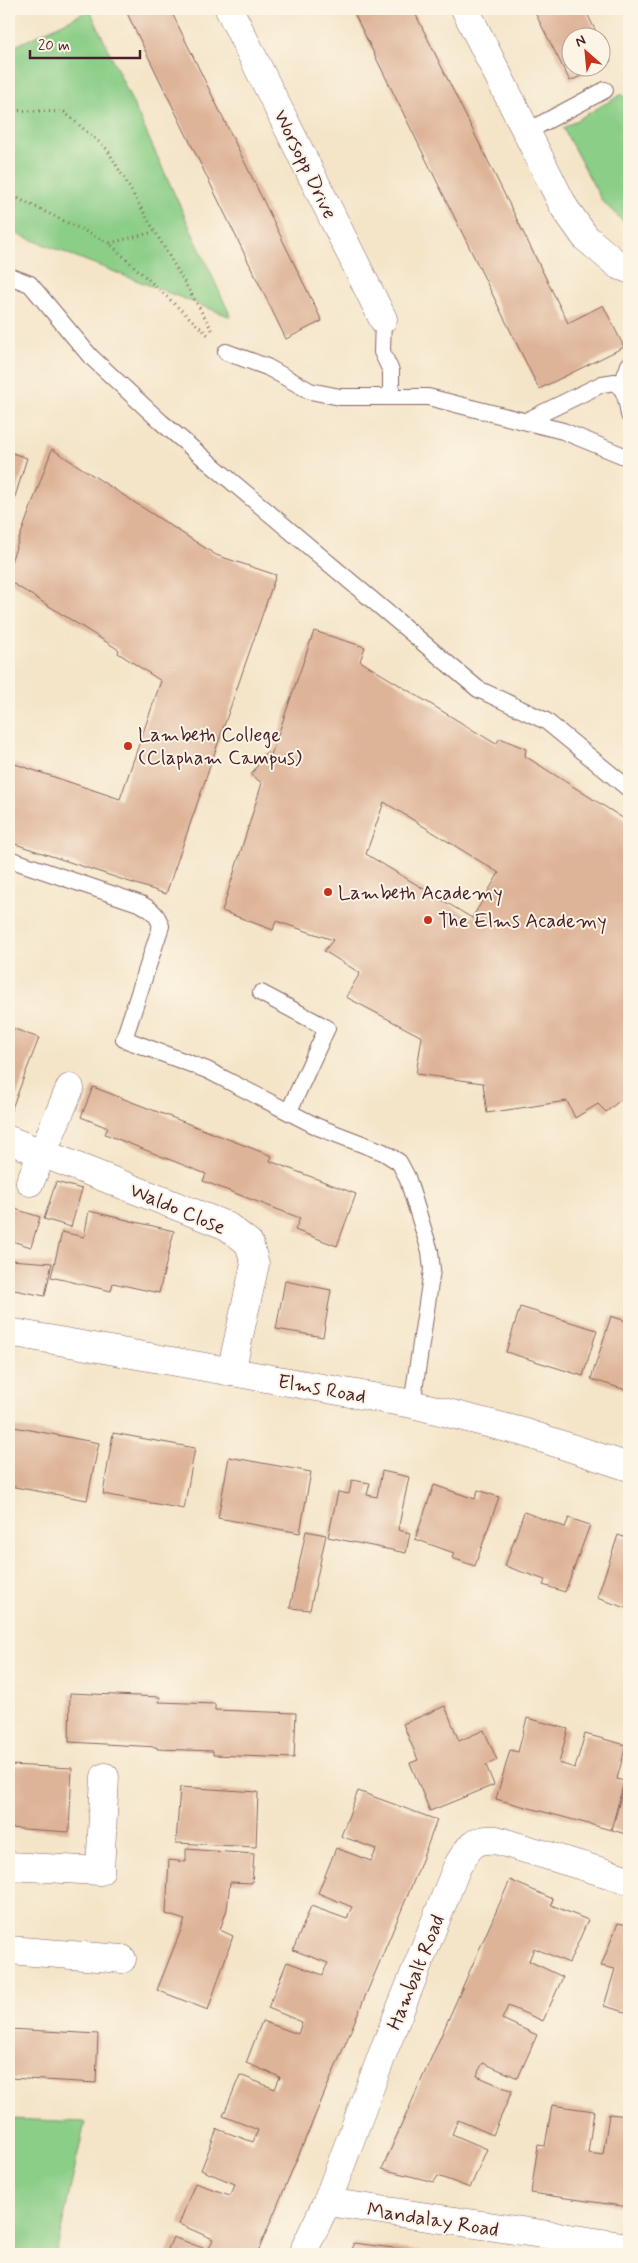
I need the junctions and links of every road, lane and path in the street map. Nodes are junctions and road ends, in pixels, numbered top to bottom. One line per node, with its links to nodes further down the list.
1 (229, 9): 11 (street, Worsopp Drive)
2 (465, 9): 5 (street)
3 (605, 90): 5 (lane)
4 (9, 110): 7 (path)
5 (526, 132): 9 (street)
6 (9, 194): 8 (path)
7 (155, 232): 8 (path); 12 (path)
8 (109, 243): 12 (path)
9 (629, 269)
10 (9, 276): 19 (lane)
11 (383, 319): 15 (lane)
12 (226, 352): 15 (lane)
13 (629, 366): 14 (lane)
14 (621, 387): 16 (lane); 17 (lane)
15 (391, 397): 17 (lane)
16 (629, 415)
17 (526, 421): 18 (lane)
18 (629, 458)
19 (629, 789)
20 (9, 859): 23 (lane)
21 (261, 993): 23 (lane)
22 (70, 1088): 25 (street)
23 (288, 1111): 29 (lane)
24 (9, 1140): 25 (street, Waldo Close)
25 (42, 1153): 26 (street); 28 (street, Waldo Close)
26 (30, 1182)
27 (9, 1332): 28 (street, Elms Road)
28 (231, 1372): 29 (street, Elms Road)
29 (412, 1404): 30 (street, Elms Road)
30 (629, 1467)
31 (105, 1777): 32 (street)
32 (9, 1866)
33 (629, 1880): 36 (street, Hambalt Road)
34 (9, 1950): 35 (street)
35 (122, 1959)
36 (327, 2202): 37 (street, Mandalay Road); 38 (street, Hambalt Road)
37 (629, 2247)
38 (302, 2254)

